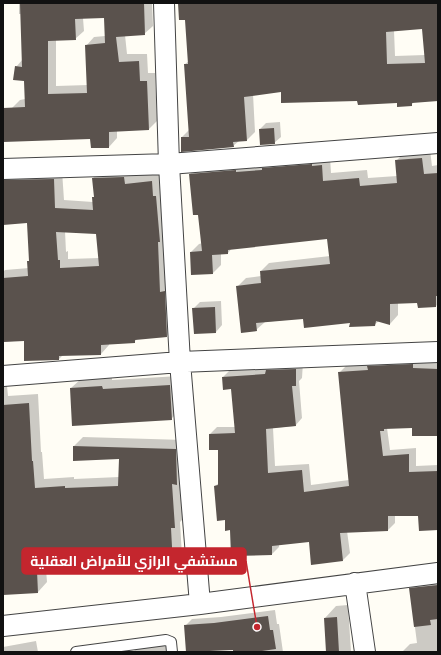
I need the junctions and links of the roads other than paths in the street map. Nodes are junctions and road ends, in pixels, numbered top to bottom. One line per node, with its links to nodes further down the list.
1 (164, 3): 3 (street)
2 (438, 143): 3 (street)
3 (169, 164): 4 (street); 6 (street)
4 (3, 169)
5 (438, 352): 6 (street)
6 (180, 362): 7 (street); 10 (street)
7 (3, 376)
8 (438, 573): 9 (street)
9 (355, 583): 10 (street); 16 (street)
10 (200, 604): 11 (street)
11 (3, 626)
12 (130, 649): 13 (lane); 15 (lane)
13 (94, 651): 14 (lane)
14 (76, 652)
15 (172, 652)
16 (365, 652)

